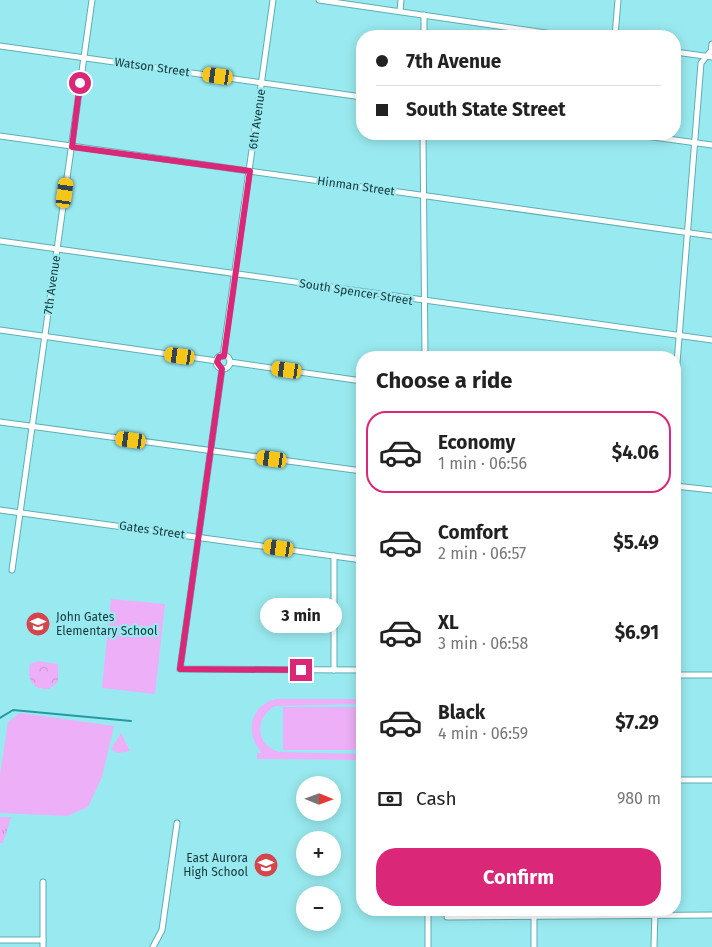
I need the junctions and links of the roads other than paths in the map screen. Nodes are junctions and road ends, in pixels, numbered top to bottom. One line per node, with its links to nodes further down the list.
1 (92, 0): 15 (street, 7th Avenue)
2 (273, 0): 16 (street, 6th Avenue)
3 (319, 0): 6 (street)
4 (401, 0): 6 (street)
5 (618, 0): 10 (street)
6 (400, 11): 7 (street)
7 (424, 15): 8 (street); 9 (street)
8 (424, 30)
9 (527, 30)
10 (616, 30)
11 (712, 44): 14 (street)
12 (0, 46): 15 (street, Watson Street)
13 (681, 53): 14 (street)
14 (709, 57): 21 (street)
15 (84, 58): 16 (street, Watson Street); 23 (street, 7th Avenue)
16 (262, 83): 17 (street, Watson Street); 24 (street, 6th Avenue)
17 (356, 96)
18 (0, 136): 23 (street, Hinman Street)
19 (423, 140): 25 (street)
20 (679, 140): 21 (street)
21 (695, 142): 22 (street); 26 (street)
22 (712, 145)
23 (72, 147): 24 (street, Hinman Street); 29 (street, 7th Avenue)
24 (250, 171): 25 (street, Hinman Street); 30 (street, 6th Avenue)
25 (423, 196): 26 (street, Hinman Street); 31 (street)
26 (688, 232): 27 (street, Hinman Street); 34 (street)
27 (712, 236)
28 (0, 241): 29 (street, South Spencer Street)
29 (57, 249): 30 (street, South Spencer Street); 33 (street, 7th Avenue)
30 (236, 273): 31 (street, South Spencer Street); 38 (street, 6th Avenue)
31 (425, 302): 34 (street, South Spencer Street); 36 (street)
32 (0, 330): 33 (street)
33 (44, 336): 39 (street); 44 (street, 7th Avenue)
34 (680, 336): 35 (street, South Spencer Street); 37 (street)
35 (712, 340)
36 (425, 351)
37 (679, 351)
38 (224, 356): 39 (street); 40 (street)
39 (217, 361): 41 (street)
40 (230, 362): 41 (street); 42 (street)
41 (222, 369): 45 (street)
42 (356, 380)
43 (0, 422): 44 (street)
44 (32, 426): 45 (street); 50 (street, 7th Avenue)
45 (210, 451): 46 (street); 51 (street)
46 (356, 470)
47 (681, 487): 48 (street)
48 (712, 490)
49 (0, 510): 50 (street, Gates Street)
50 (20, 513): 51 (street, Gates Street); 54 (street, 7th Avenue)
51 (198, 536): 52 (street, Gates Street); 55 (street)
52 (334, 556): 53 (street, Gates Street); 55 (street)
53 (356, 559)
54 (12, 570)
55 (334, 670): 56 (street)
56 (356, 670)
57 (681, 675): 58 (street)
58 (712, 675)
59 (681, 780): 60 (street)
60 (712, 780)
61 (178, 823): 73 (street)
62 (43, 882): 71 (street)
63 (681, 913): 64 (street)
64 (712, 914)
65 (428, 916): 74 (street)
66 (469, 916): 69 (street)
67 (534, 916): 75 (street)
68 (655, 916): 76 (street)
69 (447, 917)
70 (0, 940): 71 (street)
71 (43, 940): 72 (street)
72 (43, 947)
73 (153, 947)
74 (428, 947)
75 (534, 947)
76 (654, 947)

